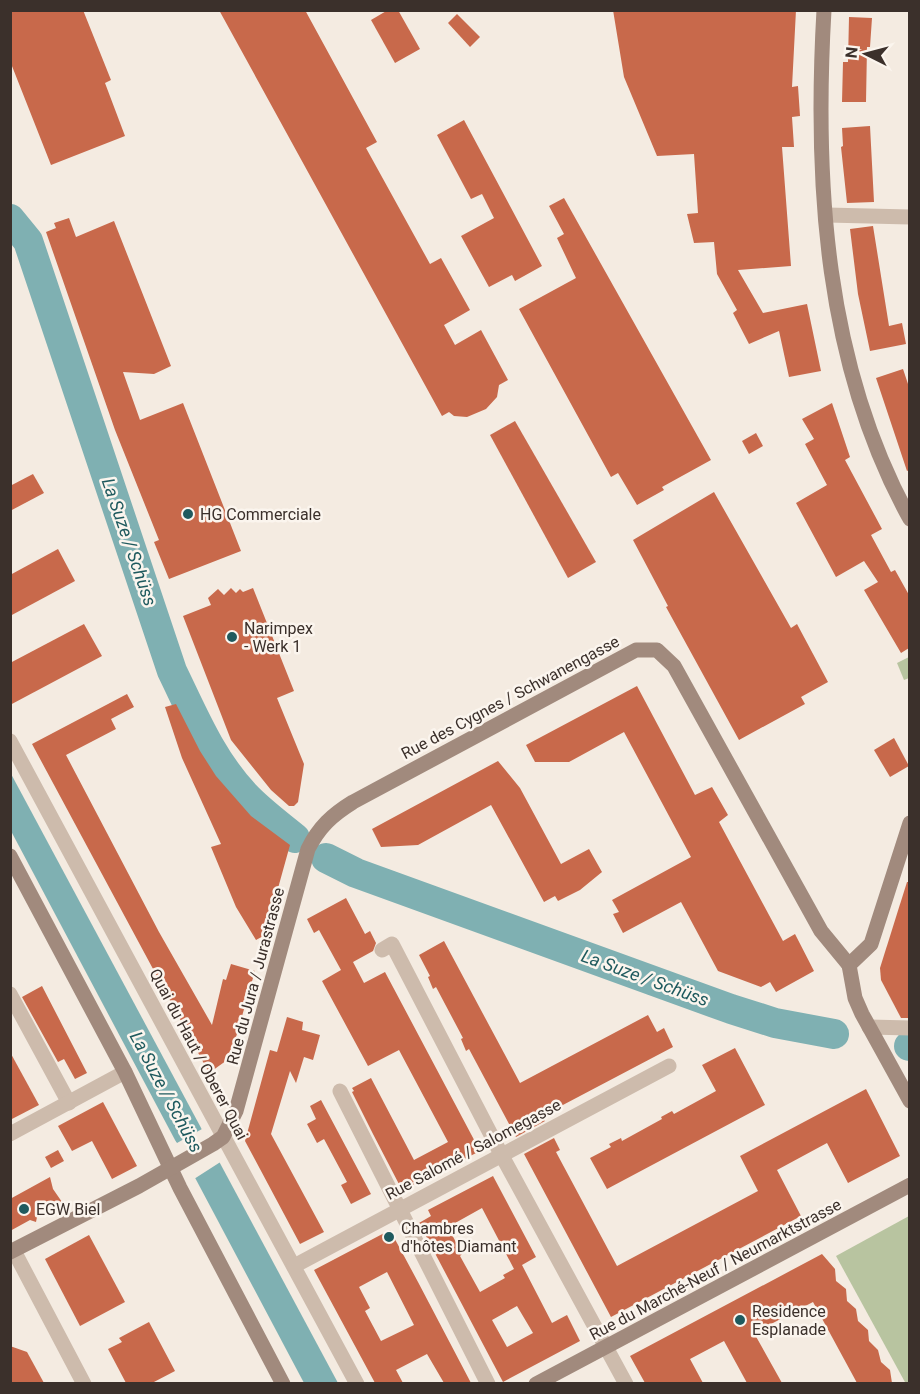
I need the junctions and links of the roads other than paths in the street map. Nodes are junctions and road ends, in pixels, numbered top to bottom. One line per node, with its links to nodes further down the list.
1 (824, 10): 2 (street)
2 (827, 215): 3 (street); 4 (street)
3 (909, 217)
4 (909, 519)
5 (10, 741): 20 (street, Quai du Haut / Oberer Quai)
6 (909, 823): 10 (street)
7 (316, 833): 10 (street, Rue des Cygnes / Schwanengasse); 20 (street, Rue du Jura / Jurastrasse)
8 (10, 856): 15 (street)
9 (382, 950): 21 (street)
10 (849, 965): 12 (street)
11 (10, 994): 18 (street)
12 (869, 1028): 13 (street); 17 (street)
13 (909, 1029)
14 (669, 1066): 21 (street, Rue Salomé / Salomegasse)
15 (125, 1072): 18 (street); 22 (street)
16 (340, 1091): 24 (street)
17 (909, 1101)
18 (69, 1102): 19 (street)
19 (10, 1134)
20 (218, 1141): 22 (street); 26 (street, Quai du Haut / Oberer Quai)
21 (501, 1154): 24 (street, Rue Salomé / Salomegasse); 27 (street)
22 (177, 1165): 25 (street); 30 (street)
23 (909, 1185): 27 (street, Rue du Marché-Neuf / Neumarktstrasse)
24 (399, 1209): 26 (street, Rue Salomé / Salomegasse); 32 (street)
25 (12, 1251): 29 (street)
26 (294, 1266): 31 (street, Quai du Haut / Oberer Quai)
27 (607, 1347): 28 (street, Rue du Marché-Neuf / Neumarktstrasse); 33 (street)
28 (545, 1381)
29 (84, 1383)
30 (283, 1383)
31 (357, 1383)
32 (488, 1383)
33 (626, 1383)

